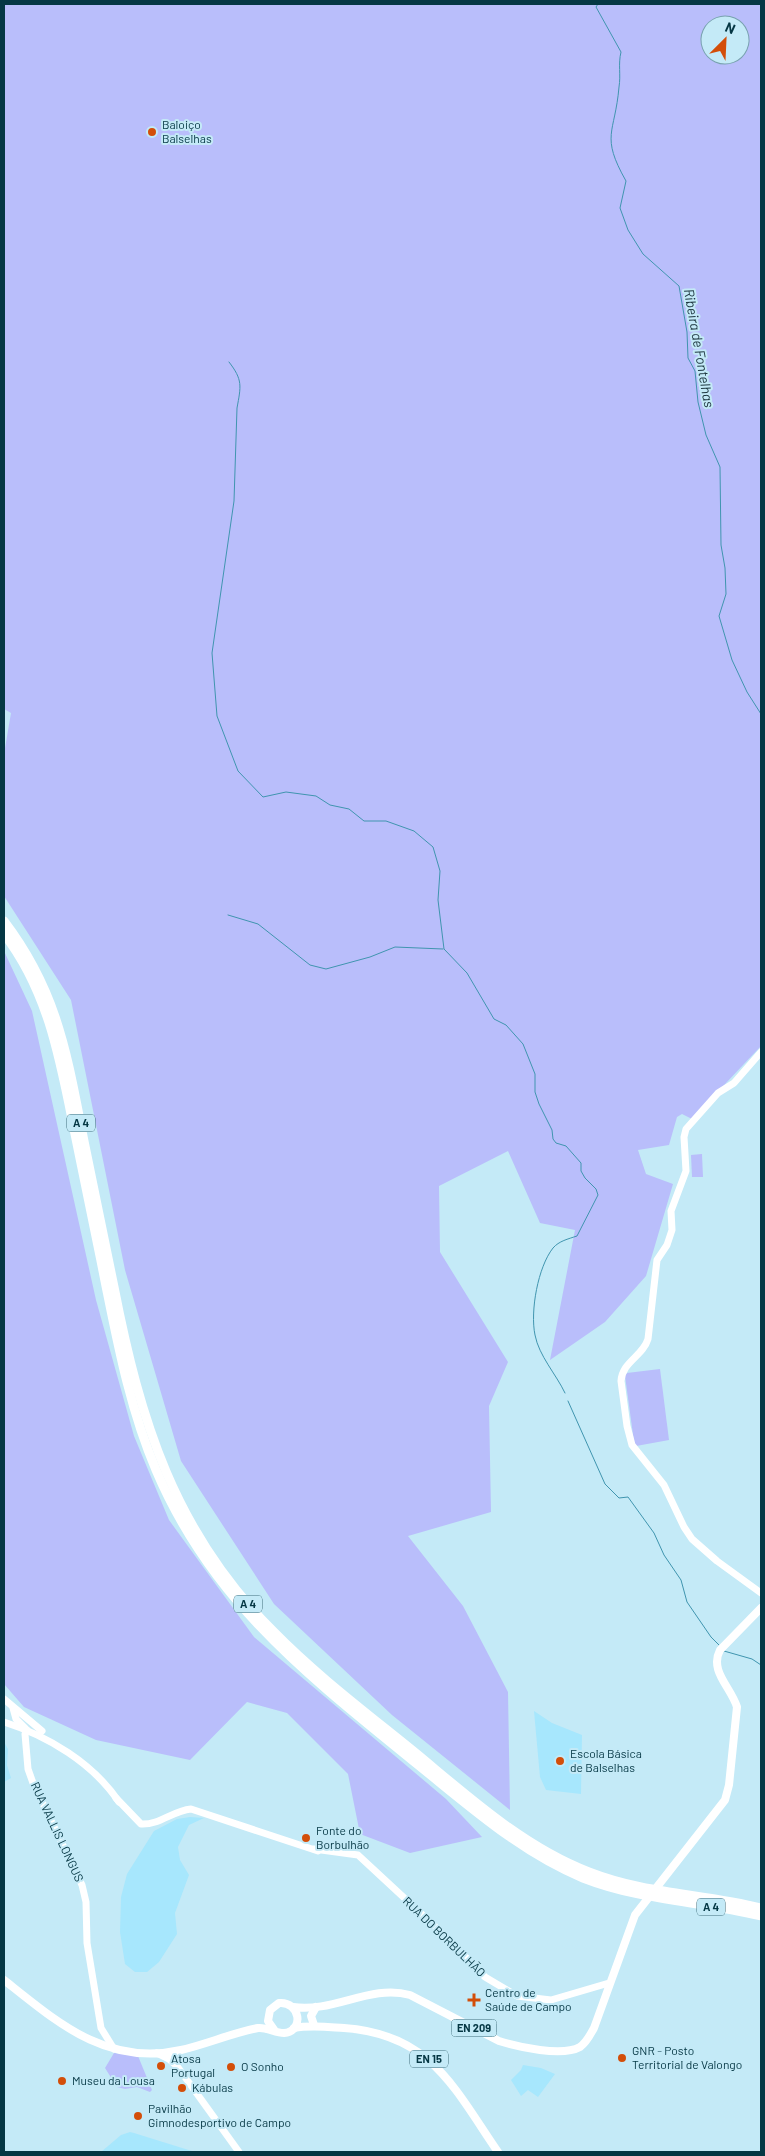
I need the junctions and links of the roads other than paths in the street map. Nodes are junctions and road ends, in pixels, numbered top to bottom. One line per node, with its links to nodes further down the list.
1 (4, 921): 13 (highway, A 4)
2 (4, 934): 13 (highway, A 4)
3 (761, 1052): 4 (street)
4 (761, 1592)
5 (761, 1608): 19 (main road, EN 209)
6 (4, 1699): 7 (street)
7 (15, 1711): 8 (street); 9 (street); 10 (street)
8 (5, 1720): 9 (street)
9 (24, 1726): 10 (street); 11 (street); 12 (street)
10 (41, 1733): 11 (street); 18 (street, RUA DO BORBULHÃO)
11 (29, 1741): 12 (street)
12 (27, 1756): 28 (street, RUA VALLIS LONGUS)
13 (635, 1890): 14 (highway, A 4)
14 (662, 1896): 15 (highway, A 4); 16 (highway, A 4)
15 (761, 1908)
16 (761, 1916)
17 (4, 1980): 29 (main road, EN 15)
18 (594, 1989): 19 (street); 19 (street, RUA DO BORBULHÃO)
19 (607, 1990): 21 (main road, EN 209)
20 (293, 2007): 21 (main road, EN 209); 22 (main road); 23 (main road)
21 (312, 2008): 23 (main road, EN 209); 24 (main road)
22 (268, 2016): 25 (main road); 27 (main road)
23 (298, 2018): 24 (main road, EN 15); 26 (main road)
24 (318, 2026): 26 (main road, EN 15); 34 (main road, EN 15)
25 (260, 2028): 27 (main road, EN 15); 32 (main road, EN 15)
26 (294, 2028): 27 (main road, EN 15)
27 (275, 2030)
28 (102, 2032): 29 (street); 30 (street); 31 (street)
29 (87, 2040): 30 (main road, EN 15)
30 (100, 2045): 31 (main road, EN 15)
31 (114, 2049): 32 (main road, EN 15)
32 (171, 2054): 33 (street)
33 (239, 2152)
34 (498, 2152)

